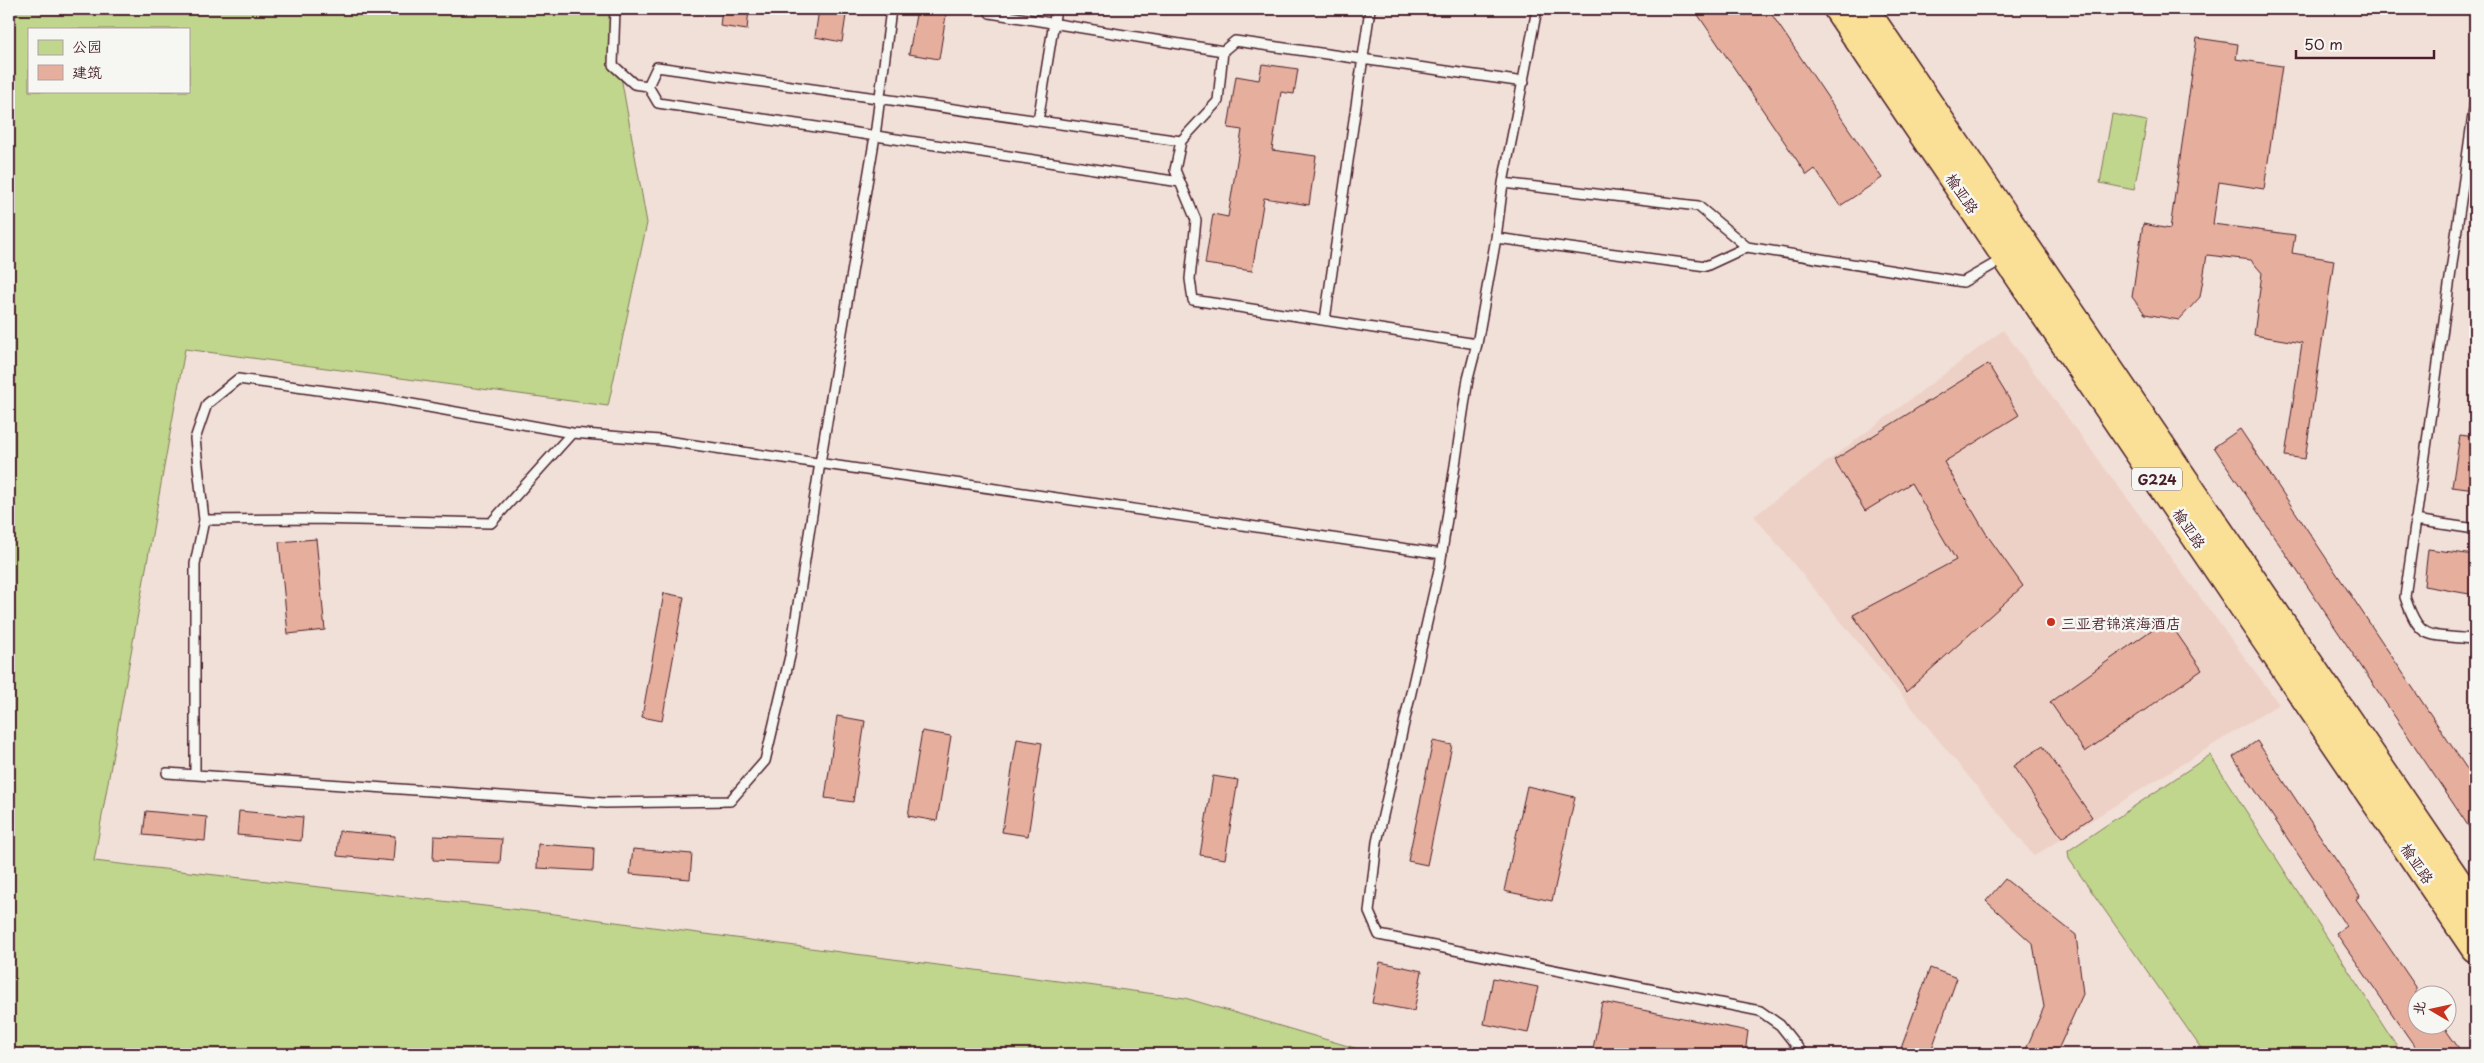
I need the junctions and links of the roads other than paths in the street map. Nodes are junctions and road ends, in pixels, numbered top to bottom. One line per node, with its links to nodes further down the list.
1 (615, 9): 13 (lane)
2 (891, 9): 14 (lane)
3 (1056, 9): 9 (lane)
4 (1370, 9): 11 (lane)
5 (1537, 9): 12 (lane)
6 (1838, 9): 23 (highway, 榆亚路 / G224)
7 (1864, 9): 35 (highway, 榆亚路 / G224)
8 (990, 13): 9 (lane)
9 (1054, 23): 10 (lane); 16 (lane)
10 (1223, 51): 11 (lane); 18 (lane)
11 (1363, 59): 12 (lane); 24 (lane)
12 (1524, 82): 20 (lane)
13 (648, 86): 14 (lane); 17 (lane)
14 (878, 98): 16 (lane); 17 (lane)
15 (2475, 101): 29 (lane)
16 (1038, 121): 18 (lane)
17 (875, 136): 19 (lane); 27 (lane)
18 (1181, 141): 19 (lane)
19 (1180, 182): 24 (lane)
20 (1504, 182): 21 (lane); 22 (lane)
21 (1496, 238): 22 (lane); 25 (lane)
22 (1747, 247): 23 (lane)
23 (2006, 257): 36 (highway, 榆亚路 / G224)
24 (1325, 320): 25 (lane)
25 (1477, 344): 31 (lane)
26 (572, 433): 27 (lane); 28 (lane); 28 (lane)
27 (820, 462): 31 (lane); 34 (lane)
28 (204, 520): 34 (lane)
29 (2415, 520): 30 (lane); 32 (lane)
30 (2475, 529)
31 (1442, 554): 37 (lane)
32 (2471, 639)
33 (167, 773): 34 (lane)
34 (195, 776)
35 (2475, 908)
36 (2475, 948)
37 (1803, 1054)

